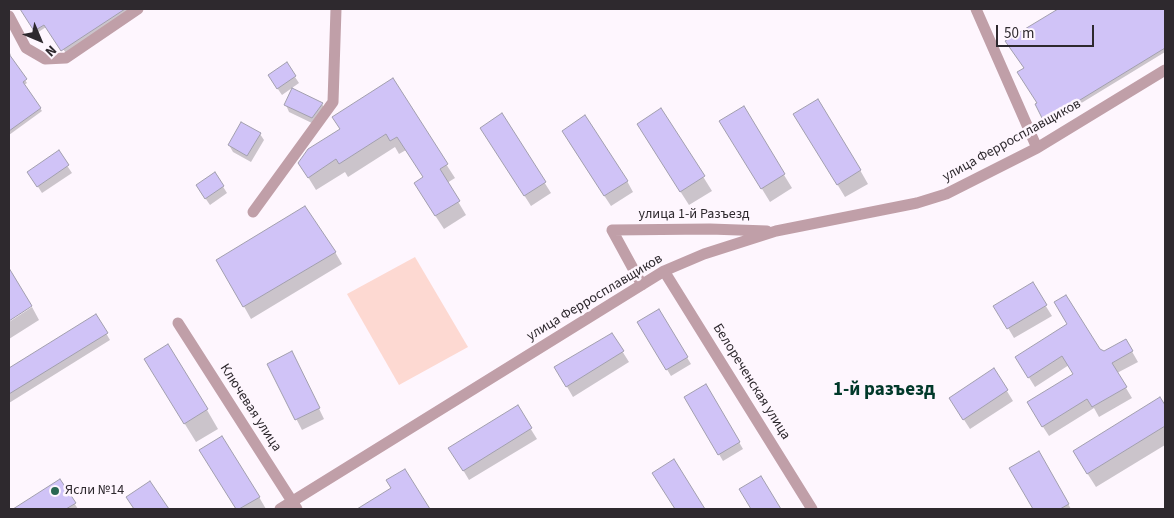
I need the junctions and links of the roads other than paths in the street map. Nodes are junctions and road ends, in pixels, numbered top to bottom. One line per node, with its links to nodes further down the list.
1 (138, 9): 4 (street)
2 (336, 9): 7 (street)
3 (976, 9): 6 (street)
4 (9, 16)
5 (1165, 70): 6 (street, улица Ферросплавщиков)
6 (1037, 148): 8 (street, улица Ферросплавщиков)
7 (253, 212)
8 (776, 231): 9 (street, улица Ферросплавщиков); 10 (street, улица 1-й Разъезд)
9 (664, 271): 10 (street, улица Ферросплавщиков); 14 (street, Белореченская улица)
10 (642, 285): 12 (street, улица Ферросплавщиков)
11 (178, 323): 12 (street, Ключевая улица)
12 (295, 506): 13 (street, улица Ферросплавщиков)
13 (280, 509)
14 (812, 509)

